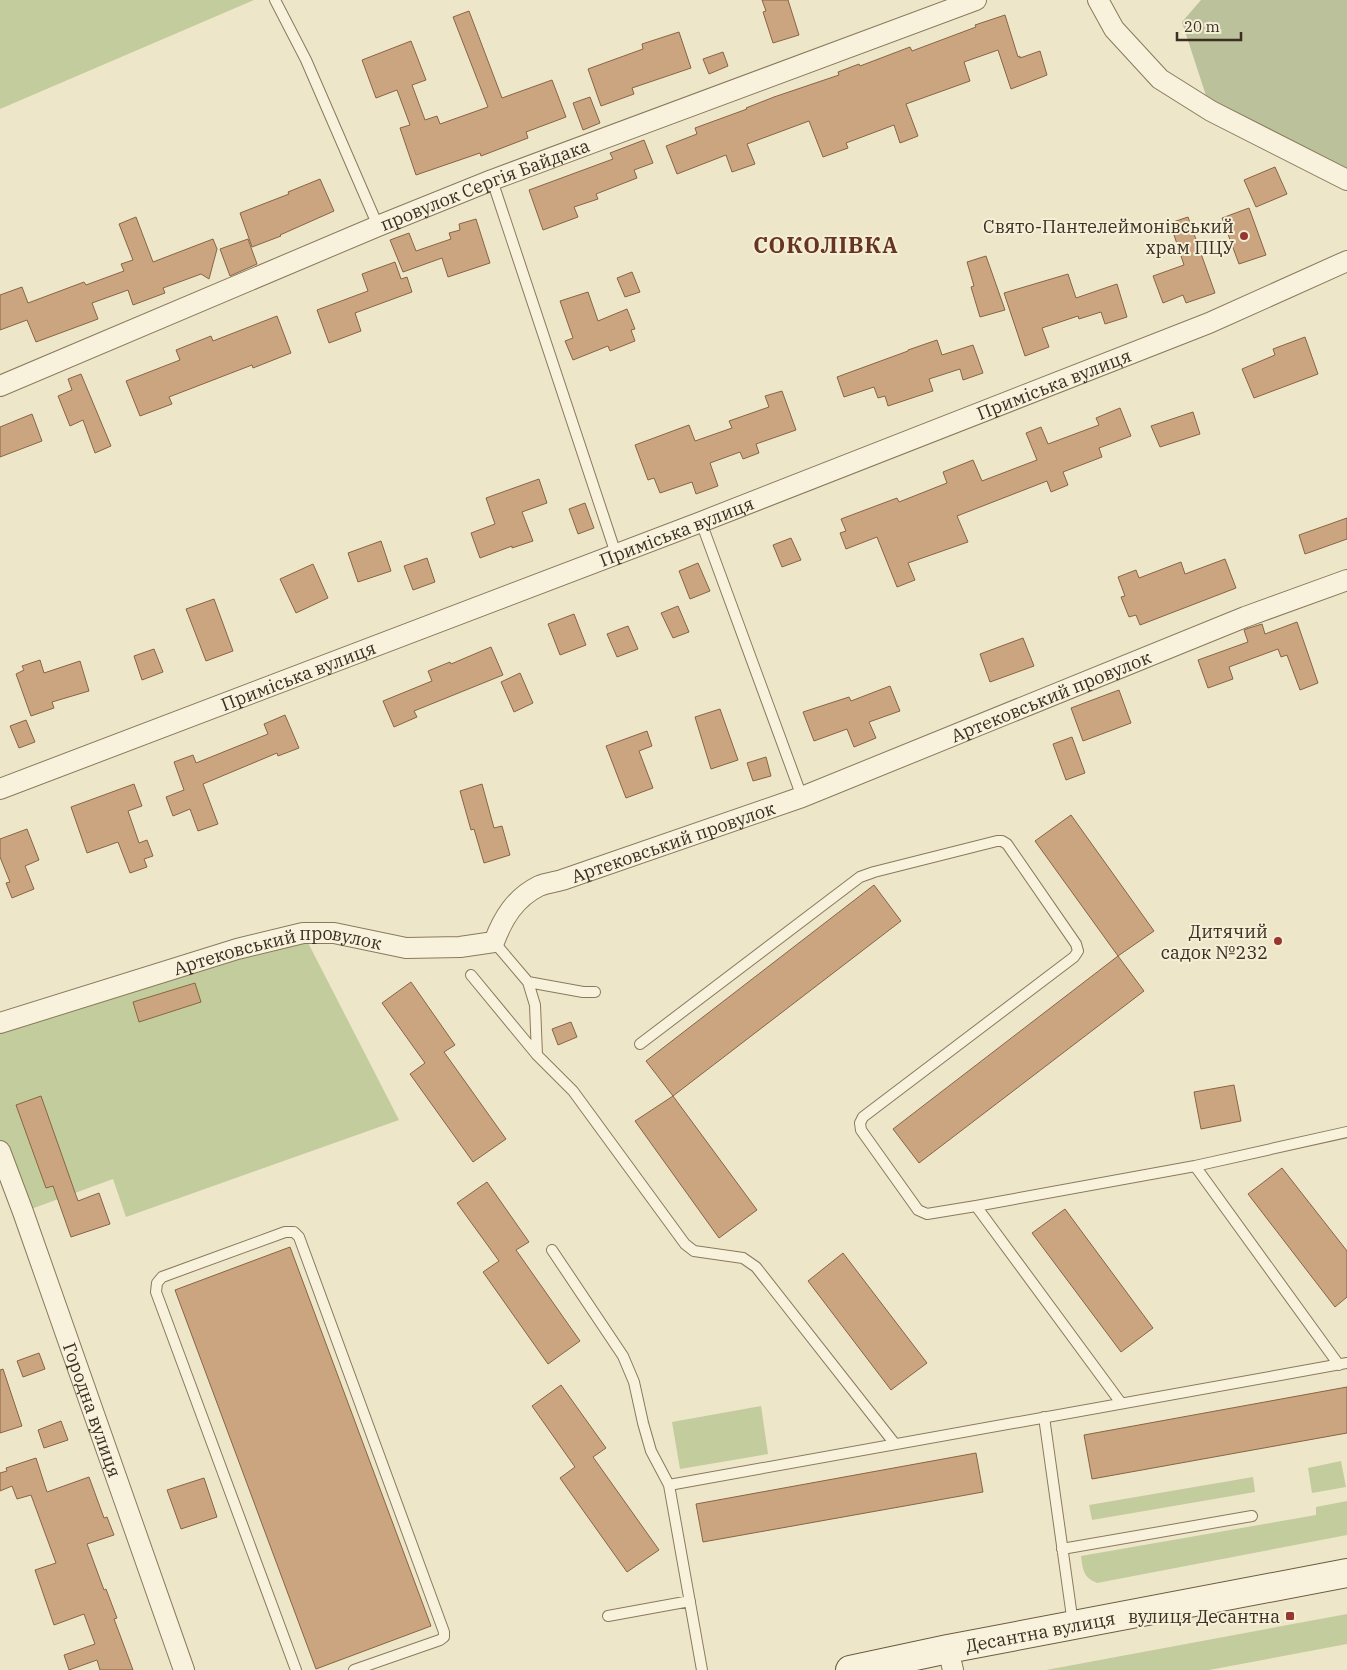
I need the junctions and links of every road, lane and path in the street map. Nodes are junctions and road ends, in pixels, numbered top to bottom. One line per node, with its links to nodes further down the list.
1 (275, 0): 6 (lane)
2 (976, 0): 4 (street, провулок Сергія Байдака)
3 (1098, 0): 5 (street)
4 (492, 180): 6 (street, провулок Сергія Байдака); 10 (lane)
5 (1347, 180)
6 (378, 226): 8 (street, провулок Сергія Байдака)
7 (1347, 261): 9 (street, Приміська вулиця)
8 (0, 386)
9 (701, 522): 10 (street, Приміська вулиця); 13 (lane)
10 (616, 554): 12 (street, Приміська вулиця)
11 (1347, 580): 13 (street, Артековський провулок)
12 (0, 789)
13 (802, 797): 14 (street, Артековський провулок)
14 (494, 942): 16 (lane); 18 (street, Артековський провулок)
15 (471, 975): 20 (lane)
16 (528, 982): 17 (lane); 20 (lane)
17 (595, 992)
18 (1, 1026)
19 (640, 1044): 24 (lane)
20 (537, 1055): 29 (lane)
21 (1347, 1132): 23 (lane)
22 (0, 1151): 38 (street, Городна вулиця)
23 (1195, 1166): 24 (lane); 26 (lane)
24 (976, 1206): 27 (lane)
25 (552, 1250): 30 (lane)
26 (1343, 1364): 27 (lane)
27 (1121, 1403): 28 (lane)
28 (1044, 1417): 29 (lane); 32 (lane)
29 (895, 1444): 30 (lane)
30 (669, 1485): 34 (lane)
31 (1252, 1516): 32 (lane)
32 (1062, 1548): 36 (lane)
33 (1347, 1573): 36 (main road, Десантна вулиця)
34 (690, 1601): 35 (lane); 41 (lane)
35 (608, 1616)
36 (1073, 1625): 37 (main road, Десантна вулиця)
37 (951, 1659): 42 (main road, Десантна вулиця)
38 (184, 1670)
39 (296, 1670): 40 (lane)
40 (354, 1670)
41 (702, 1670)
42 (850, 1670)

